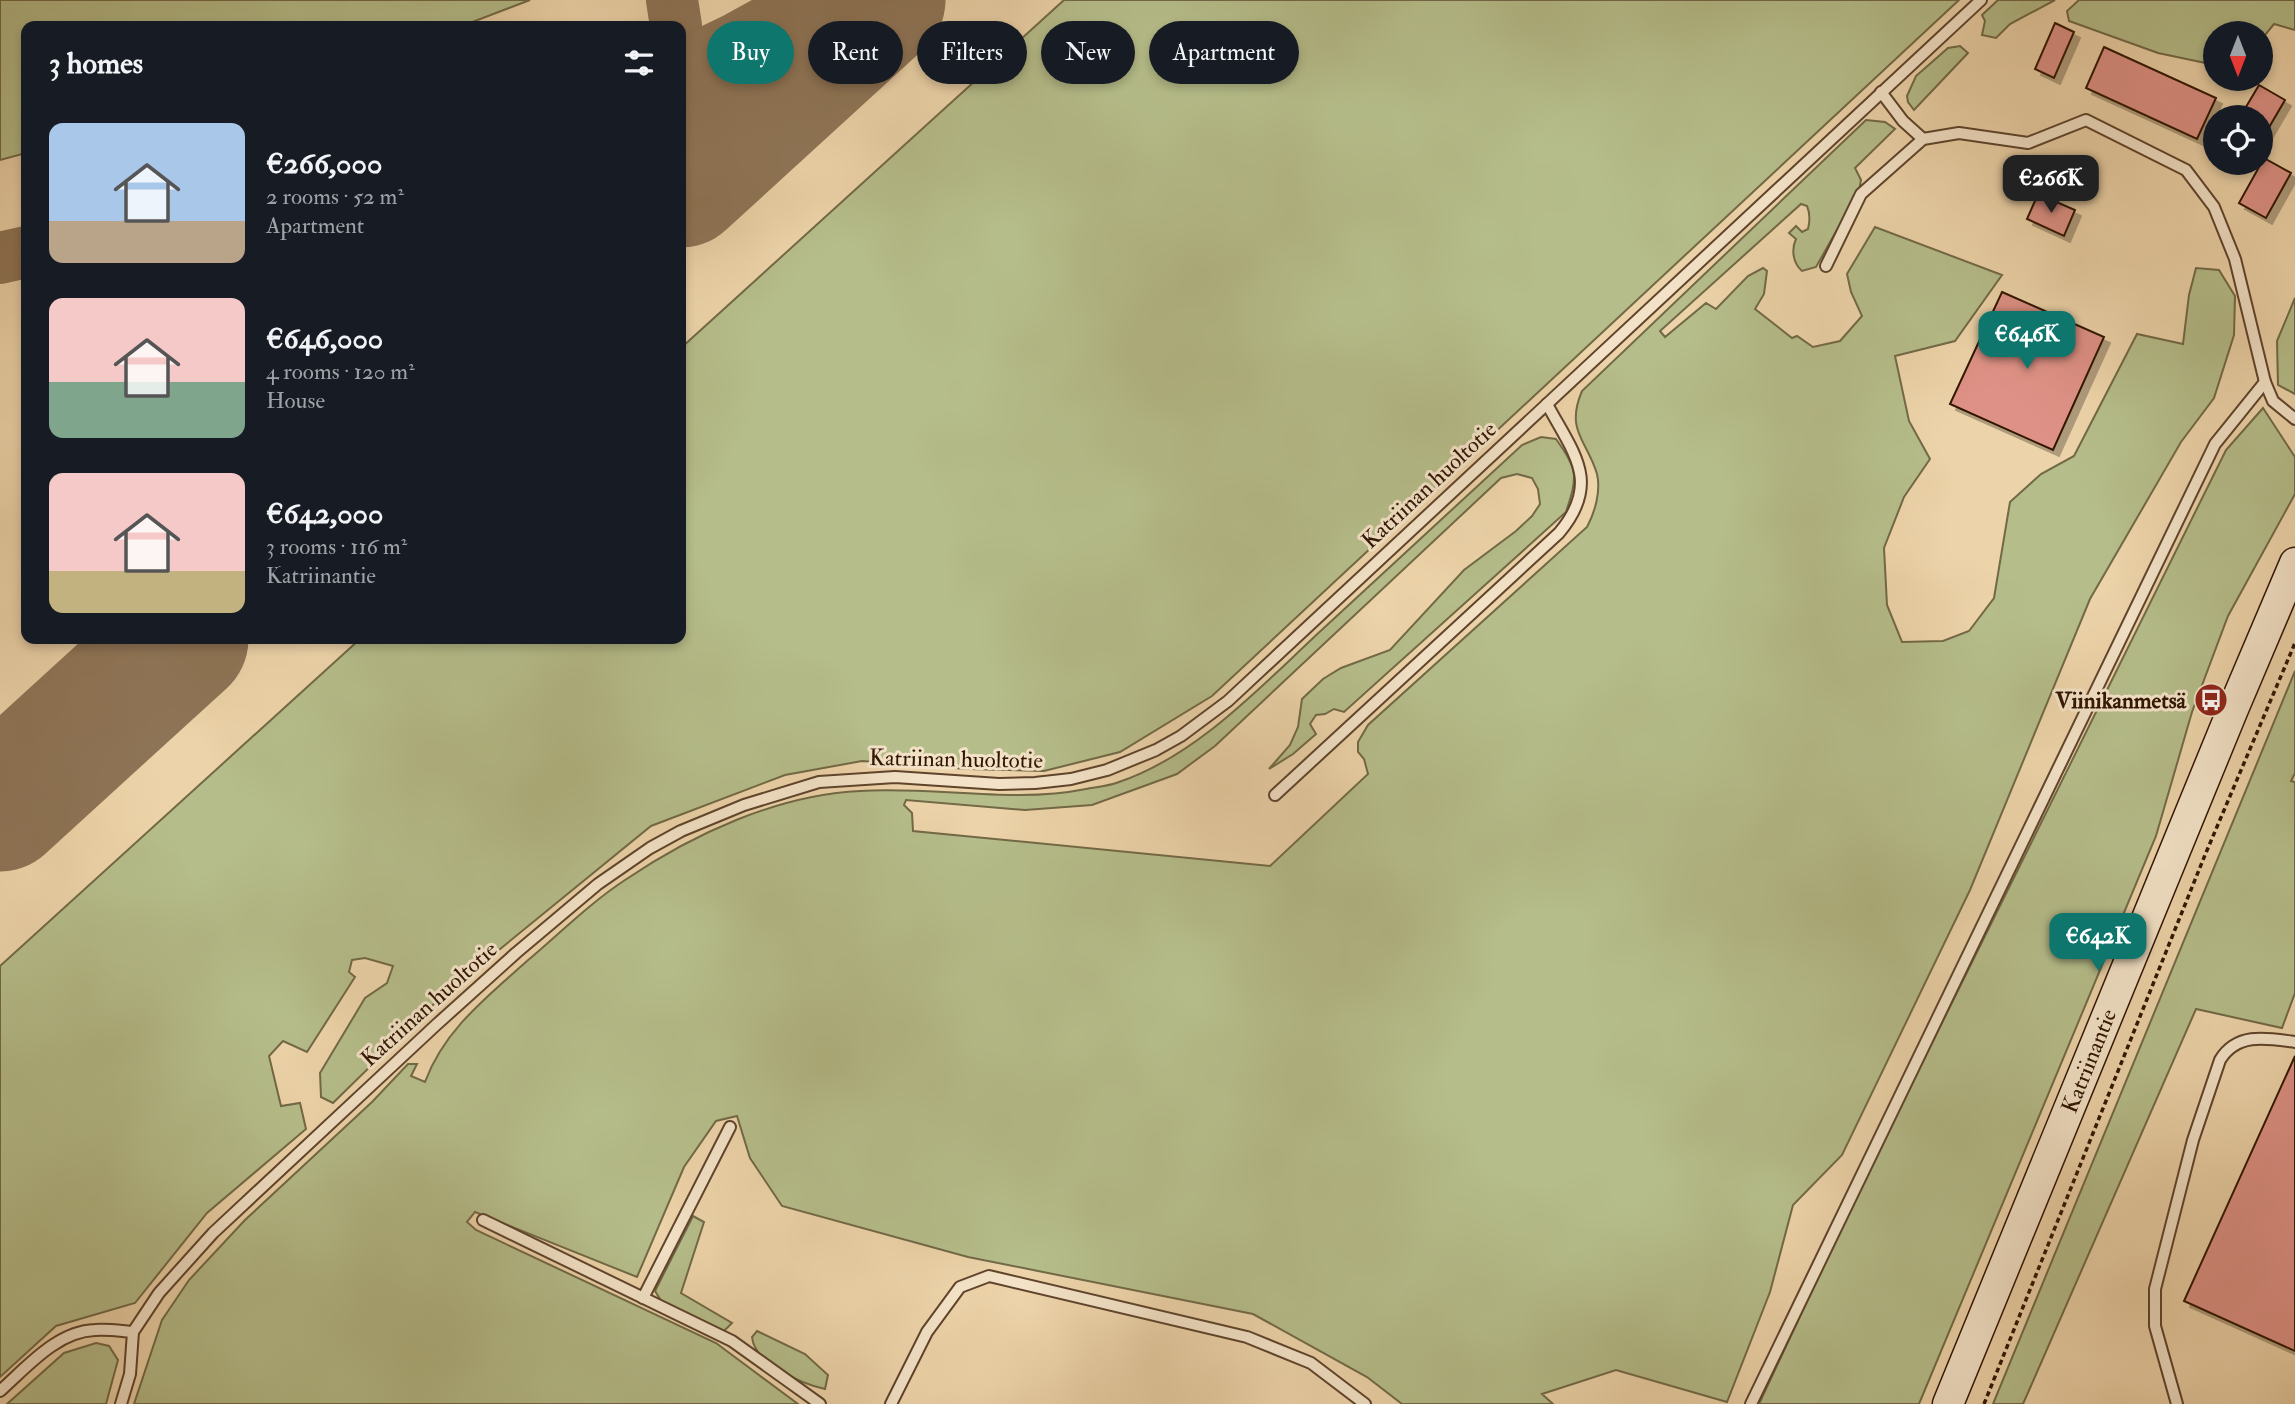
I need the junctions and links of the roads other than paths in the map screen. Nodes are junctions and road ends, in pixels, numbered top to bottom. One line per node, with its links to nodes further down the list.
1 (1981, 0): 2 (lane, Katriinan huoltotie)
2 (1881, 92): 3 (lane); 6 (lane, Katriinan huoltotie)
3 (1923, 139): 4 (lane); 5 (lane)
4 (1826, 266)
5 (2265, 382): 7 (lane); 20 (lane)
6 (1547, 404): 9 (lane); 14 (lane, Katriinan huoltotie)
7 (2295, 419)
8 (2295, 563): 21 (main road, Katriinantie)
9 (1275, 795)
10 (2295, 1042): 22 (lane)
11 (730, 1127): 13 (lane)
12 (483, 1220): 13 (lane)
13 (643, 1298): 17 (lane)
14 (133, 1332): 15 (lane); 16 (lane, Katriinan huoltotie)
15 (0, 1391)
16 (121, 1404)
17 (820, 1404)
18 (891, 1404): 19 (lane)
19 (1365, 1404)
20 (1751, 1404)
21 (1948, 1404)
22 (2177, 1404)

